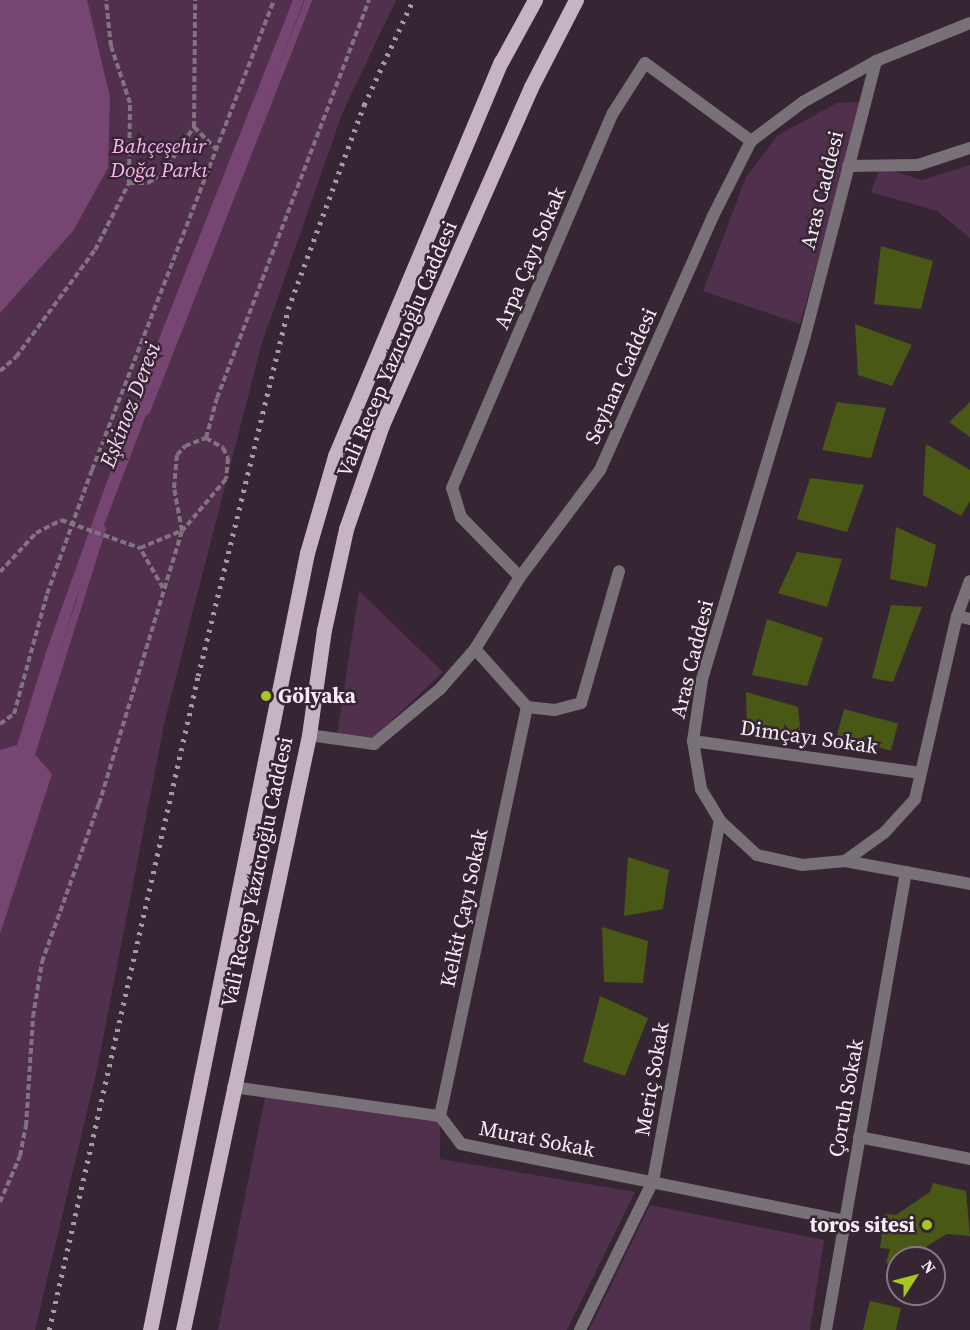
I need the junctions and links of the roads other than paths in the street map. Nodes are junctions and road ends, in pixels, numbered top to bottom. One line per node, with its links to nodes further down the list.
1 (535, 0): 28 (main road, Vali Recep Yazıcıoğlu Caddesi)
2 (576, 0): 15 (main road, Vali Recep Yazıcıoğlu Caddesi)
3 (970, 23): 4 (street, Seyhan Caddesi)
4 (876, 61): 5 (street, Seyhan Caddesi); 7 (street, Aras Caddesi)
5 (751, 141): 9 (street, Seyhan Caddesi); 9 (street, Arpa Çayı Sokak)
6 (970, 148): 7 (street)
7 (849, 166): 16 (street, Aras Caddesi)
8 (619, 571): 14 (street)
9 (520, 577): 13 (street, Seyhan Caddesi)
10 (970, 581): 11 (street)
11 (957, 616): 12 (street); 17 (street)
12 (970, 619)
13 (475, 649): 14 (street); 15 (street, Seyhan Caddesi)
14 (527, 707): 23 (street, Kelkit Çayı Sokak)
15 (309, 735): 22 (main road, Vali Recep Yazıcıoğlu Caddesi)
16 (693, 741): 17 (street, Dimçayı Sokak); 18 (street, Aras Caddesi)
17 (921, 773): 19 (street)
18 (720, 821): 19 (street, Aras Caddesi); 26 (street, Meriç Sokak)
19 (845, 861): 20 (street, Aras Caddesi)
20 (906, 872): 21 (street, Aras Caddesi); 24 (street, Çoruh Sokak)
21 (970, 884)
22 (233, 1087): 23 (street); 29 (main road, Vali Recep Yazıcıoğlu Caddesi)
23 (440, 1116): 26 (street, Murat Sokak)
24 (859, 1137): 25 (street); 27 (street, Çoruh Sokak)
25 (970, 1159)
26 (653, 1180): 27 (street, Murat Sokak); 30 (street, Meriç Sokak)
27 (845, 1221): 31 (street, Çoruh Sokak)
28 (150, 1330)
29 (183, 1330)
30 (580, 1330)
31 (826, 1330)

